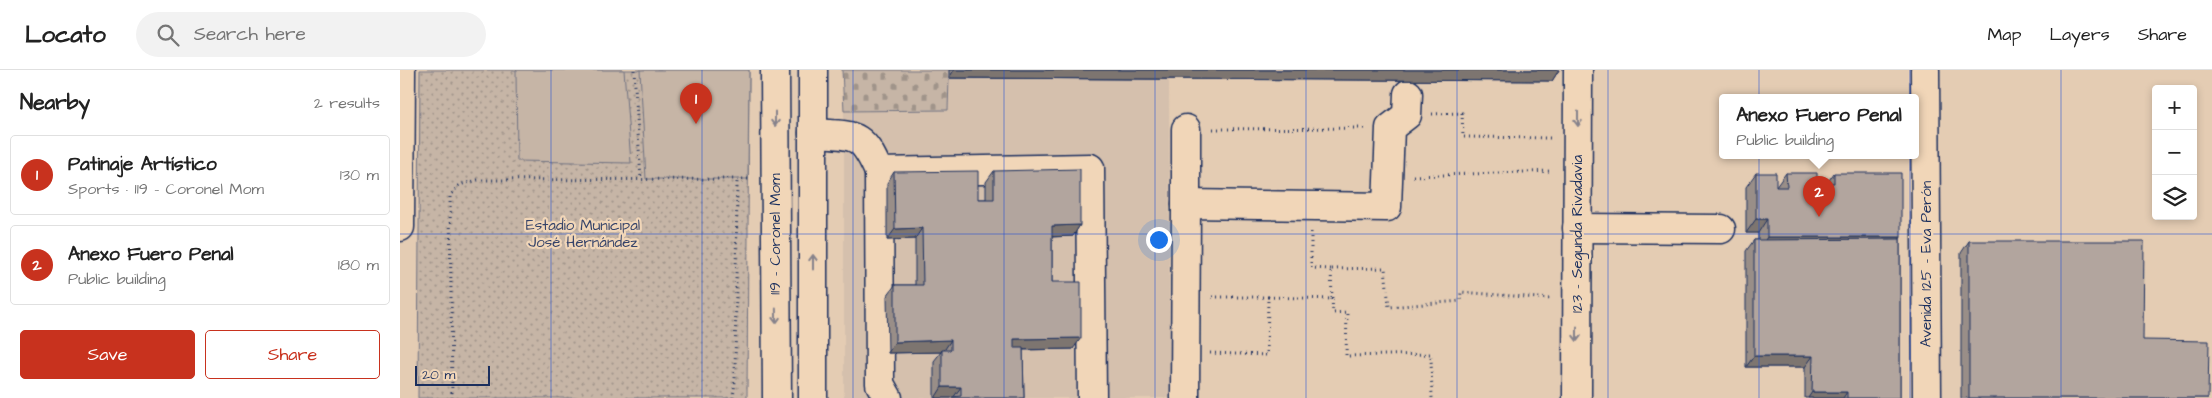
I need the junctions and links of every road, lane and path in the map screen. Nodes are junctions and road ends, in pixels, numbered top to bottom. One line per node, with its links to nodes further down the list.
1 (401, 70): 19 (street)
2 (634, 70): 15 (path)
3 (776, 70): 14 (street, 119 - Coronel Mom, one-way to 14)
4 (813, 70): 9 (street)
5 (1578, 70): 10 (street, 123 - Segunda Rivadavia, one-way to 10)
6 (1925, 70): 37 (street, Avenida 125 - Eva Perón)
7 (1402, 112): 8 (path); 10 (path); 13 (street)
8 (1186, 129): 17 (street)
9 (813, 133): 12 (street); 31 (street, one-way to 9)
10 (1578, 137): 11 (street, 123 - Segunda Rivadavia)
11 (1578, 170): 13 (path); 20 (street, 123 - Segunda Rivadavia)
12 (879, 172): 32 (street); 33 (street)
13 (1388, 177): 18 (street)
14 (775, 178): 16 (path); 30 (street, 119 - Coronel Mom, one-way to 30)
15 (641, 179): 16 (path); 28 (path)
16 (737, 179): 29 (path)
17 (1186, 204): 18 (street); 23 (street)
18 (1312, 206): 22 (path)
19 (400, 227)
20 (1577, 228): 21 (street); 25 (street, 123 - Segunda Rivadavia)
21 (1721, 229)
22 (1331, 269): 25 (path); 26 (path)
23 (1186, 297): 24 (path); 27 (street)
24 (1268, 297): 26 (path); 27 (path)
25 (1577, 297): 36 (street, 123 - Segunda Rivadavia, one-way to 36)
26 (1332, 299): 35 (path)
27 (1186, 352): 34 (street)
28 (452, 398)
29 (733, 398)
30 (777, 398)
31 (813, 398)
32 (888, 398)
33 (1092, 398)
34 (1185, 398)
35 (1432, 398)
36 (1577, 398)
37 (1927, 398)

